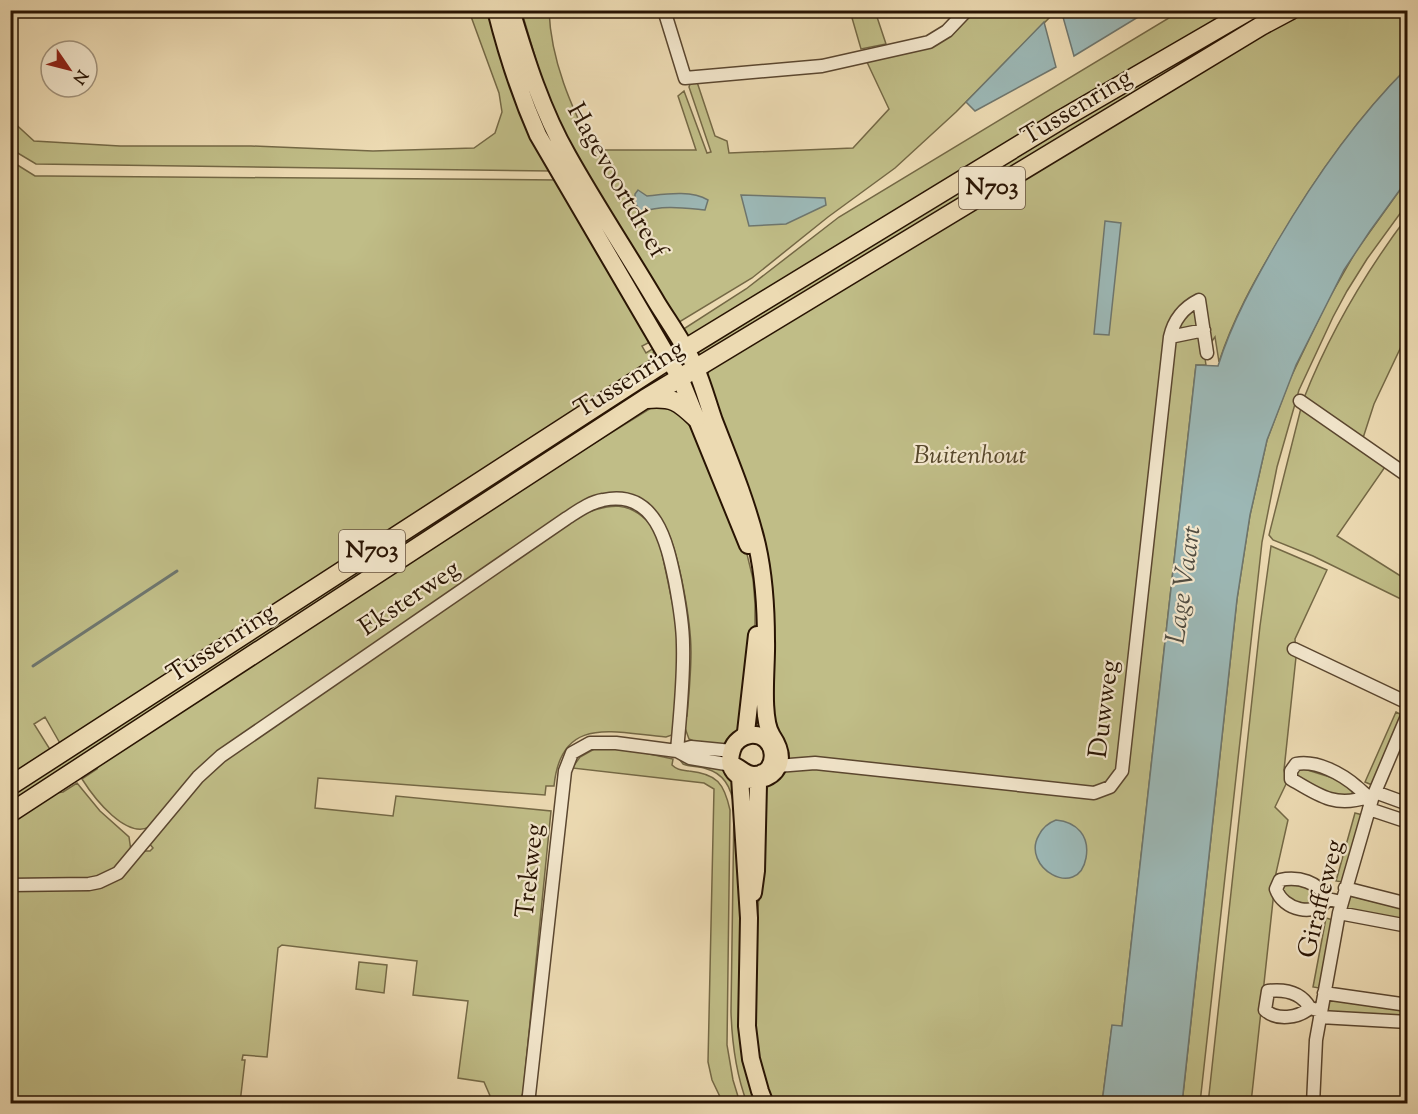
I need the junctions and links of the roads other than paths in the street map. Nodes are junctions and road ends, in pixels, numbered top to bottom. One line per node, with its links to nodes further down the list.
1 (496, 10): 10 (main road, Hagevoortdreef)
2 (511, 10): 10 (main road, Hagevoortdreef)
3 (664, 10): 4 (street)
4 (967, 10)
5 (1250, 10): 10 (highway, Tussenring / N703)
6 (1291, 10): 11 (highway, Tussenring / N703)
7 (1204, 330): 8 (street); 8 (street, Duwweg); 9 (street, Duwweg)
8 (1170, 337): 24 (street, Duwweg)
9 (1207, 353)
10 (677, 354): 11 (main road, Hagevoortdreef); 12 (main road); 26 (highway, Tussenring / N703)
11 (696, 368): 12 (highway, Tussenring / N703); 17 (main road, Hagevoortdreef)
12 (680, 378): 13 (highway, Tussenring / N703); 15 (main road)
13 (645, 399): 15 (highway); 29 (highway, Tussenring / N703)
14 (1300, 401): 16 (street)
15 (696, 418): 17 (main road)
16 (1407, 476)
17 (758, 575): 18 (main road)
18 (761, 593): 22 (main road); 24 (main road)
19 (1294, 649): 20 (street)
20 (1407, 703)
21 (1407, 714): 27 (street, Giraffeweg)
22 (744, 736): 24 (main road); 25 (main road)
23 (677, 750): 25 (street, Trekweg); 31 (street, Eksterweg); 42 (street, Trekweg)
24 (769, 760): 25 (main road); 36 (main road)
25 (734, 764): 36 (main road)
26 (10, 786)
27 (1371, 799): 27 (street); 28 (street); 30 (street); 32 (street, Giraffeweg)
28 (1407, 804)
29 (10, 813)
30 (1407, 822)
31 (10, 885)
32 (1345, 888): 34 (street); 35 (street, Giraffeweg)
33 (1328, 899): 35 (street)
34 (1407, 904)
35 (1340, 908): 37 (street); 38 (street, Giraffeweg)
36 (749, 918): 43 (main road)
37 (1407, 926)
38 (1324, 993): 39 (street); 40 (street, Giraffeweg)
39 (1407, 1005)
40 (1317, 1012): 41 (street); 44 (street, Giraffeweg)
41 (1407, 1022)
42 (528, 1104)
43 (765, 1104)
44 (1313, 1104)

